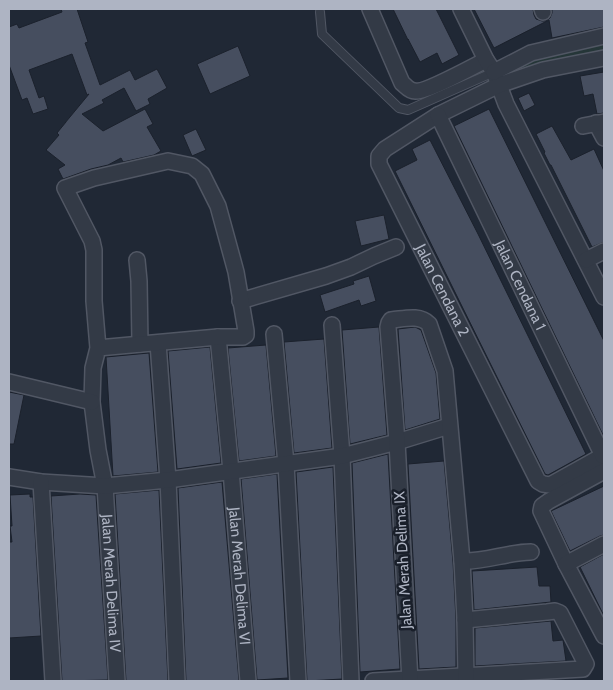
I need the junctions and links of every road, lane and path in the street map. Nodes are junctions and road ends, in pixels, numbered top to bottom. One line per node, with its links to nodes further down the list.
1 (370, 9): 6 (street)
2 (461, 9): 6 (street)
3 (320, 12): 6 (lane)
4 (604, 36): 6 (street)
5 (604, 58): 6 (street)
6 (493, 72): 7 (street, Jalan Cendana 2); 13 (street)
7 (438, 114): 28 (street, Jalan Cendana 1); 28 (street, Jalan Cendana 2)
8 (595, 124): 9 (street)
9 (604, 138)
10 (396, 247): 16 (street)
11 (604, 251): 13 (street)
12 (137, 260): 21 (street)
13 (586, 260): 14 (street)
14 (599, 273): 15 (street)
15 (604, 297)
16 (240, 300): 19 (street); 22 (street, Jalan Merah Delima IV)
17 (332, 325): 27 (street)
18 (274, 334): 29 (street)
19 (218, 337): 20 (street); 30 (street, Jalan Merah Delima VI)
20 (158, 343): 21 (street); 32 (street)
21 (140, 344): 22 (street)
22 (98, 348): 24 (street, Jalan Merah Delima IV)
23 (9, 382): 24 (street)
24 (92, 402): 34 (street, Jalan Merah Delima IV)
25 (449, 426): 26 (street); 26 (street, Jalan Merah Delima IX); 37 (street)
26 (397, 442): 27 (street); 43 (street, Jalan Merah Delima IX)
27 (342, 456): 29 (street); 49 (street)
28 (604, 461): 38 (street)
29 (286, 464): 30 (street); 48 (street)
30 (231, 471): 32 (street); 47 (street, Jalan Merah Delima VI)
31 (9, 478): 33 (street)
32 (168, 480): 34 (street); 46 (street)
33 (41, 482): 34 (street); 44 (street)
34 (105, 486): 45 (street, Jalan Merah Delima IV)
35 (604, 544): 38 (street)
36 (531, 552): 37 (street)
37 (462, 562): 40 (street)
38 (566, 564): 39 (street)
39 (599, 615): 41 (street)
40 (466, 620): 42 (street); 42 (street)
41 (604, 636)
42 (466, 678): 43 (street)
43 (410, 680): 50 (street)
44 (53, 681)
45 (117, 681)
46 (177, 681)
47 (248, 681)
48 (298, 681)
49 (351, 681)
50 (374, 681)

